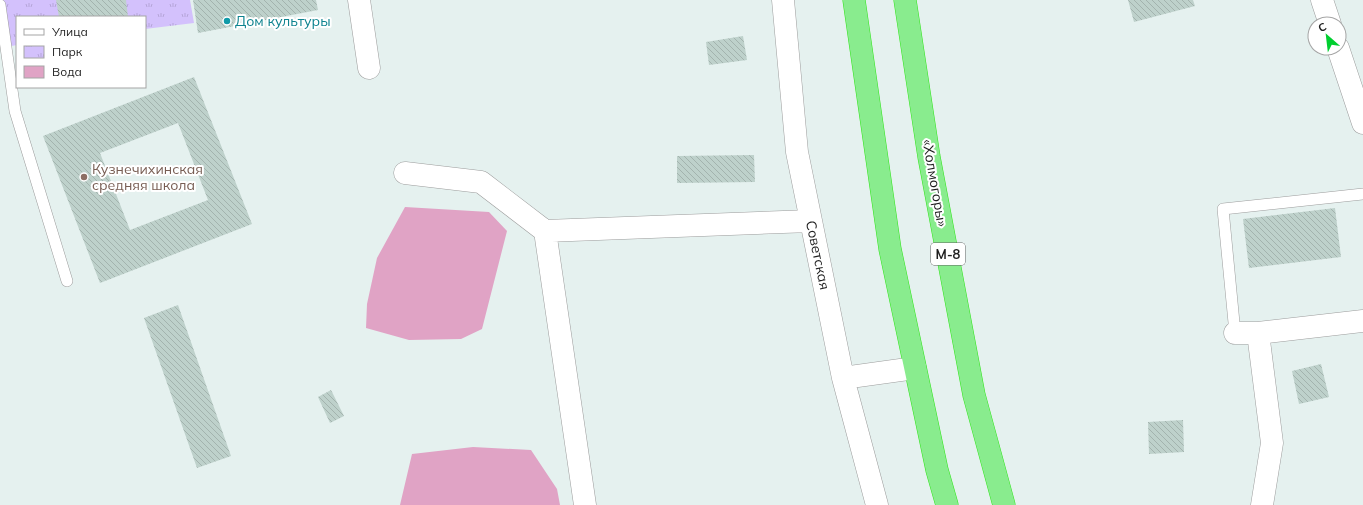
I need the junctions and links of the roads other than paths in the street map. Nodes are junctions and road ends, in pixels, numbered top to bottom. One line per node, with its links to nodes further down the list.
1 (359, 0): 10 (street)
2 (783, 0): 14 (street, Советская)
3 (854, 0): 20 (highway)
4 (905, 0): 25 (highway, «Холмогоры» / М-8)
5 (1322, 0): 7 (street)
6 (0, 5): 8 (lane)
7 (1327, 16)
8 (3, 51): 16 (lane)
9 (1341, 56): 11 (street)
10 (369, 68)
11 (1363, 123)
12 (405, 172): 15 (street)
13 (1363, 194): 18 (lane)
14 (811, 221): 15 (street); 21 (street, Советская)
15 (545, 231): 22 (street)
16 (67, 281)
17 (1363, 321): 19 (street)
18 (1235, 333): 19 (street)
19 (1258, 333): 26 (street)
20 (915, 368): 21 (street); 24 (highway)
21 (843, 378): 23 (street, Советская)
22 (586, 505)
23 (877, 505)
24 (947, 505)
25 (1004, 505)
26 (1262, 505)

